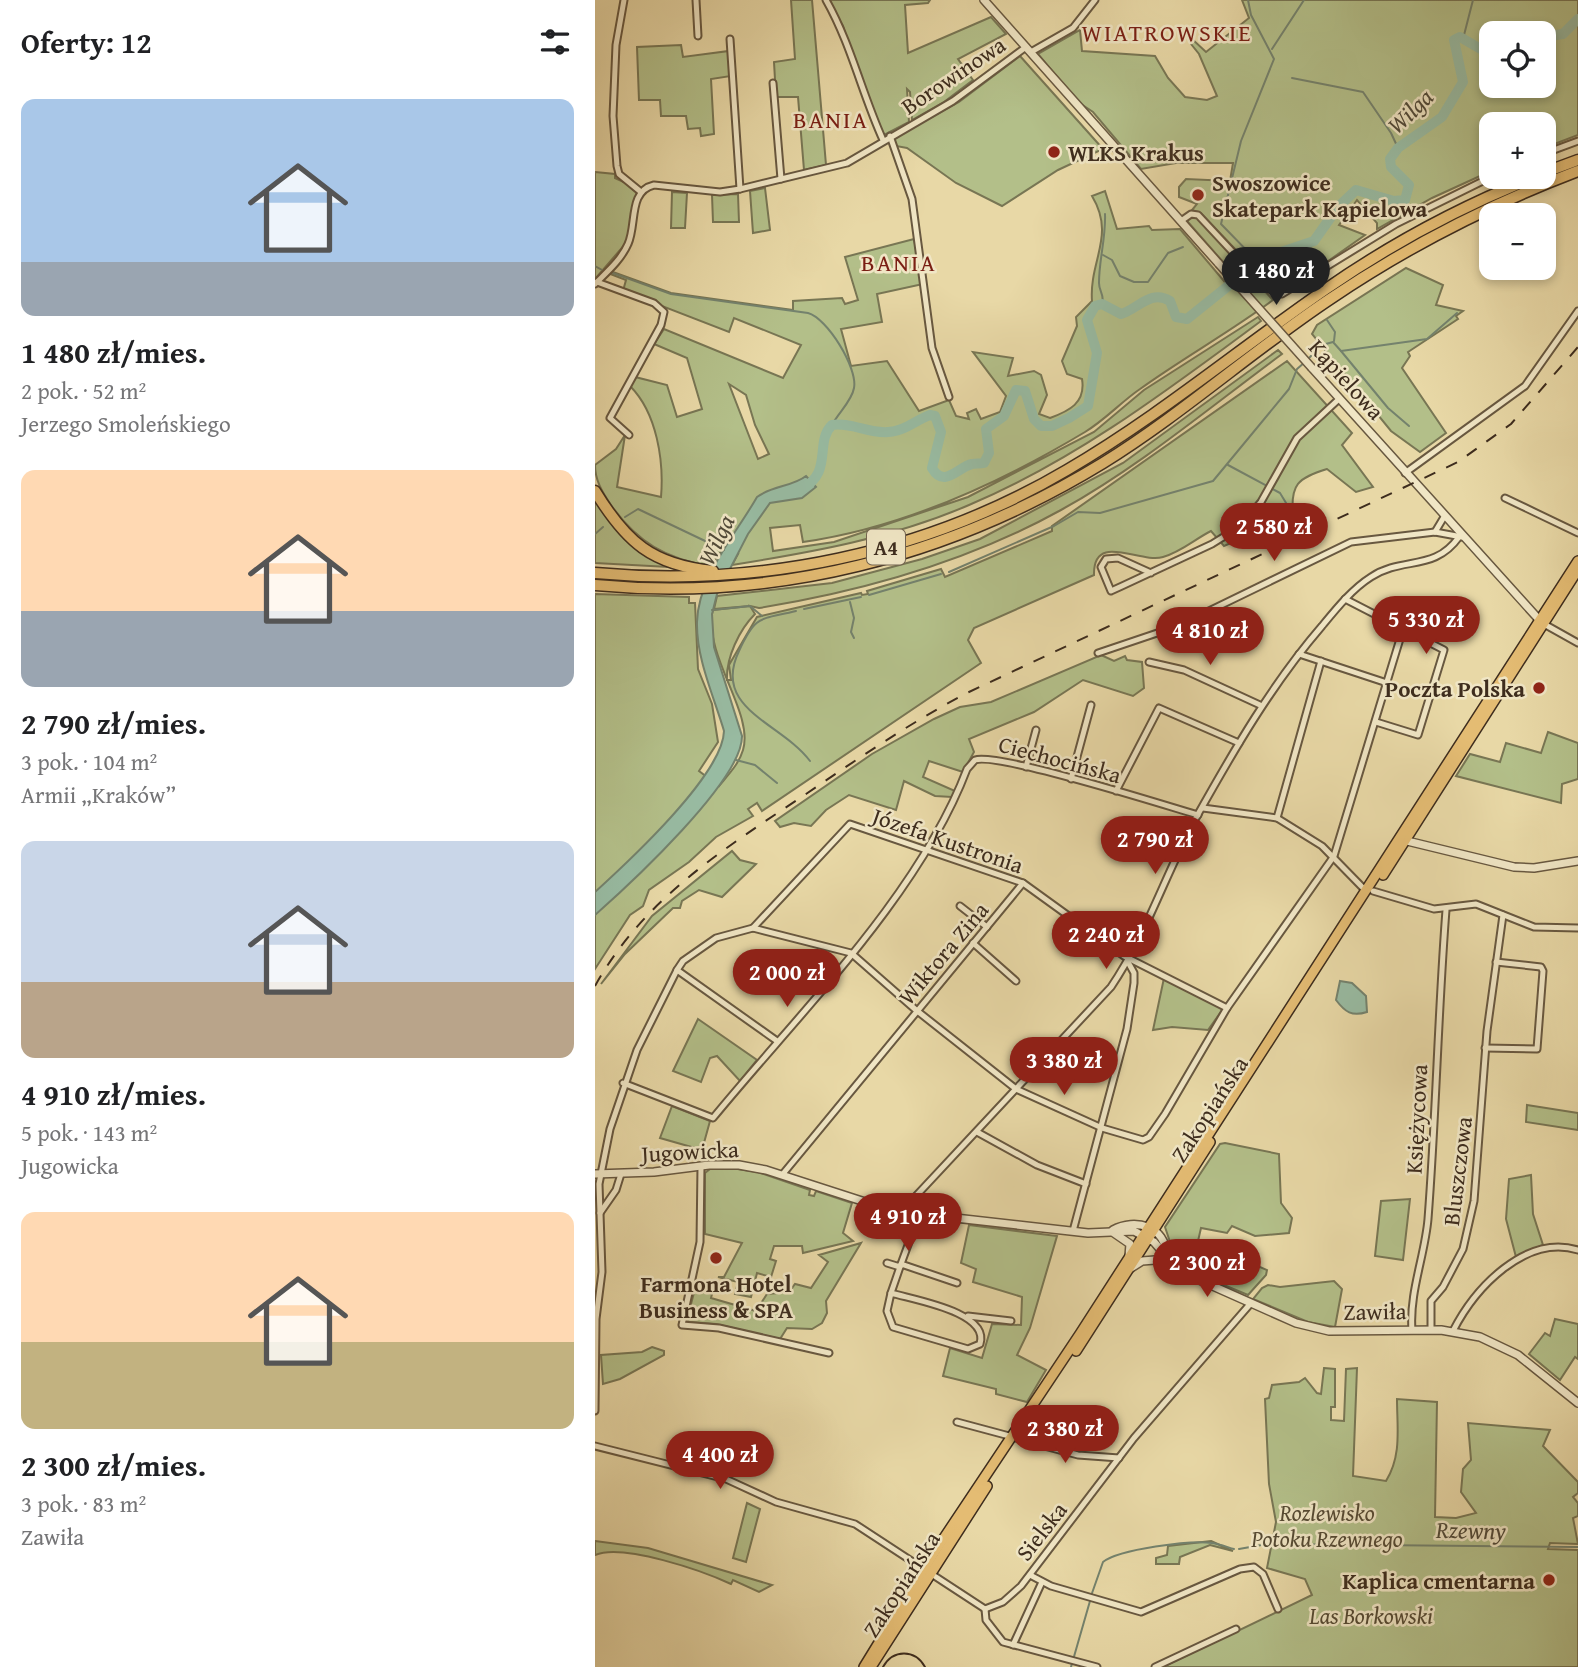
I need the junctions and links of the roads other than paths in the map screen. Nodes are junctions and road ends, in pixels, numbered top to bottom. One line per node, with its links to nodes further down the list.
1 (624, 0): 21 (street)
2 (696, 0): 6 (street)
3 (826, 0): 11 (street)
4 (984, 0): 8 (street, Kąpielowa)
5 (1095, 0): 8 (street, Borowinowa)
6 (698, 36)
7 (730, 39): 19 (street)
8 (1028, 50): 10 (street, Borowinowa); 22 (street, Kąpielowa)
9 (773, 83): 17 (street)
10 (890, 136): 11 (street, Borowinowa); 25 (street)
11 (883, 140): 17 (street, Borowinowa)
12 (1578, 141): 13 (street)
13 (1556, 149)
14 (1578, 160): 15 (highway)
15 (1556, 168)
16 (1578, 171): 40 (highway, A4)
17 (781, 179): 19 (street, Borowinowa)
18 (1479, 183): 22 (street)
19 (740, 189): 21 (street, Borowinowa)
20 (1510, 189): 38 (highway, A4)
21 (641, 192): 23 (street)
22 (1181, 221): 26 (street, Kąpielowa, bridge)
23 (596, 283): 27 (street)
24 (1578, 312): 28 (street)
25 (949, 397)
26 (1339, 399): 28 (street, Kąpielowa); 39 (street)
27 (629, 435)
28 (1405, 473): 31 (street, Kąpielowa)
29 (595, 491): 38 (highway)
30 (1505, 498): 33 (street)
31 (1444, 516): 32 (street); 34 (street, Kąpielowa)
32 (1435, 532): 34 (street); 45 (street)
33 (1578, 533)
34 (1461, 537): 41 (street); 42 (street, Kąpielowa)
35 (1578, 561): 42 (main road, Zakopiańska)
36 (1578, 569): 42 (main road, Zakopiańska)
37 (595, 573): 38 (highway, A4)
38 (701, 573)
39 (1151, 573): 39 (street)
40 (595, 585)
41 (1345, 599): 43 (street); 46 (street)
42 (1541, 622): 44 (street); 61 (main road, Zakopiańska)
43 (1403, 629): 49 (street); 52 (street)
44 (1578, 642)
45 (1098, 653)
46 (1299, 654): 47 (street); 51 (street)
47 (1321, 661): 49 (street); 60 (street)
48 (1149, 662): 51 (street)
49 (1387, 683): 52 (street)
50 (1091, 705): 56 (street)
51 (1260, 705): 54 (street)
52 (1376, 722): 63 (street)
53 (1036, 730): 55 (street)
54 (1239, 743): 57 (street); 58 (street)
55 (1026, 767): 56 (street, Ciechocińska); 62 (street, Ciechocińska)
56 (1071, 779): 57 (street, Ciechocińska)
57 (1116, 791): 59 (street, Ciechocińska)
58 (1203, 808): 59 (street); 60 (street)
59 (1198, 814): 75 (street)
60 (1276, 818): 63 (street)
61 (1402, 840): 64 (street); 66 (main road, Zakopiańska)
62 (928, 853): 65 (street, Józefa Kustronia); 71 (street, Józefa Kustronia); 74 (street, Ciechocińska)
63 (1335, 856): 66 (street); 79 (street)
64 (1578, 861)
65 (1023, 883): 70 (street, Wiktora Zina); 75 (street, Józefa Kustronia)
66 (1369, 891): 68 (street); 99 (main road, Zakopiańska)
67 (960, 906): 70 (street)
68 (1446, 910): 69 (street); 112 (street, Księżycowa)
69 (1503, 915): 72 (street); 76 (street, Bluszczowa)
70 (987, 927): 73 (street, Wiktora Zina)
71 (753, 928): 74 (street); 77 (street)
72 (1578, 928)
73 (973, 943): 78 (street); 80 (street, Wiktora Zina)
74 (851, 953): 80 (street); 81 (street, Ciechocińska)
75 (1129, 960): 79 (street, Józefa Kustronia); 84 (street); 85 (street)
76 (1496, 962): 82 (street, Bluszczowa); 82 (street)
77 (677, 970): 81 (street); 83 (street)
78 (1016, 981)
79 (1227, 1008): 85 (street)
80 (916, 1010): 84 (street); 90 (street, Wiktora Zina)
81 (777, 1041): 83 (street, Ciechocińska)
82 (1485, 1048): 111 (street, Bluszczowa)
83 (623, 1083): 88 (street)
84 (1016, 1089): 85 (street); 86 (street)
85 (1102, 1128): 91 (street)
86 (977, 1132): 91 (street); 94 (street)
87 (701, 1166): 89 (street, Jugowicka); 90 (street, Jugowicka); 114 (street)
88 (598, 1174): 89 (street, Jugowicka); 92 (street)
89 (621, 1174): 93 (street)
90 (782, 1175): 94 (street, Jugowicka)
91 (1086, 1184): 97 (street)
92 (598, 1195): 93 (street); 96 (street)
93 (608, 1200): 96 (street)
94 (901, 1212): 95 (street, Jugowicka)
95 (919, 1215): 97 (street, Jugowicka); 104 (street)
96 (599, 1220): 116 (street)
97 (1073, 1231): 98 (street, Jugowicka)
98 (1110, 1232): 99 (street, Jugowicka); 101 (street)
99 (1148, 1233): 101 (main road, Zakopiańska); 102 (street, Zawiła); 105 (main road, Zakopiańska)
100 (1578, 1249): 113 (street)
101 (1129, 1255): 118 (main road, Zakopiańska)
102 (1167, 1257): 105 (street); 108 (street, Zawiła)
103 (887, 1263): 104 (street)
104 (900, 1265): 106 (street); 107 (street)
105 (1130, 1268): 118 (main road, Zakopiańska)
106 (957, 1283)
107 (891, 1293): 109 (street); 109 (street)
108 (1251, 1303): 112 (street, Zawiła); 120 (street, Sielska)
109 (968, 1316): 110 (street)
110 (1011, 1321)
111 (1431, 1329): 112 (street, Zawiła); 113 (street, Zawiła)
112 (1412, 1330)
113 (1453, 1331): 115 (street, Zawiła)
114 (829, 1353)
115 (1578, 1403)
116 (595, 1411)
117 (957, 1422): 118 (street)
118 (1015, 1438): 120 (street); 121 (main road, Zakopiańska)
119 (595, 1446): 121 (street)
120 (1119, 1458): 122 (street, Sielska)
121 (927, 1573): 124 (street); 128 (main road, Zakopiańska); 129 (main road, Zakopiańska)
122 (1030, 1574): 123 (street); 124 (street, Sielska)
123 (1042, 1582): 125 (street); 127 (street, Sielska)
124 (985, 1609): 127 (street)
125 (1278, 1609)
126 (1236, 1629): 131 (street)
127 (1013, 1645): 130 (street)
128 (864, 1667)
129 (871, 1667)
130 (1097, 1667)
131 (1155, 1667)

